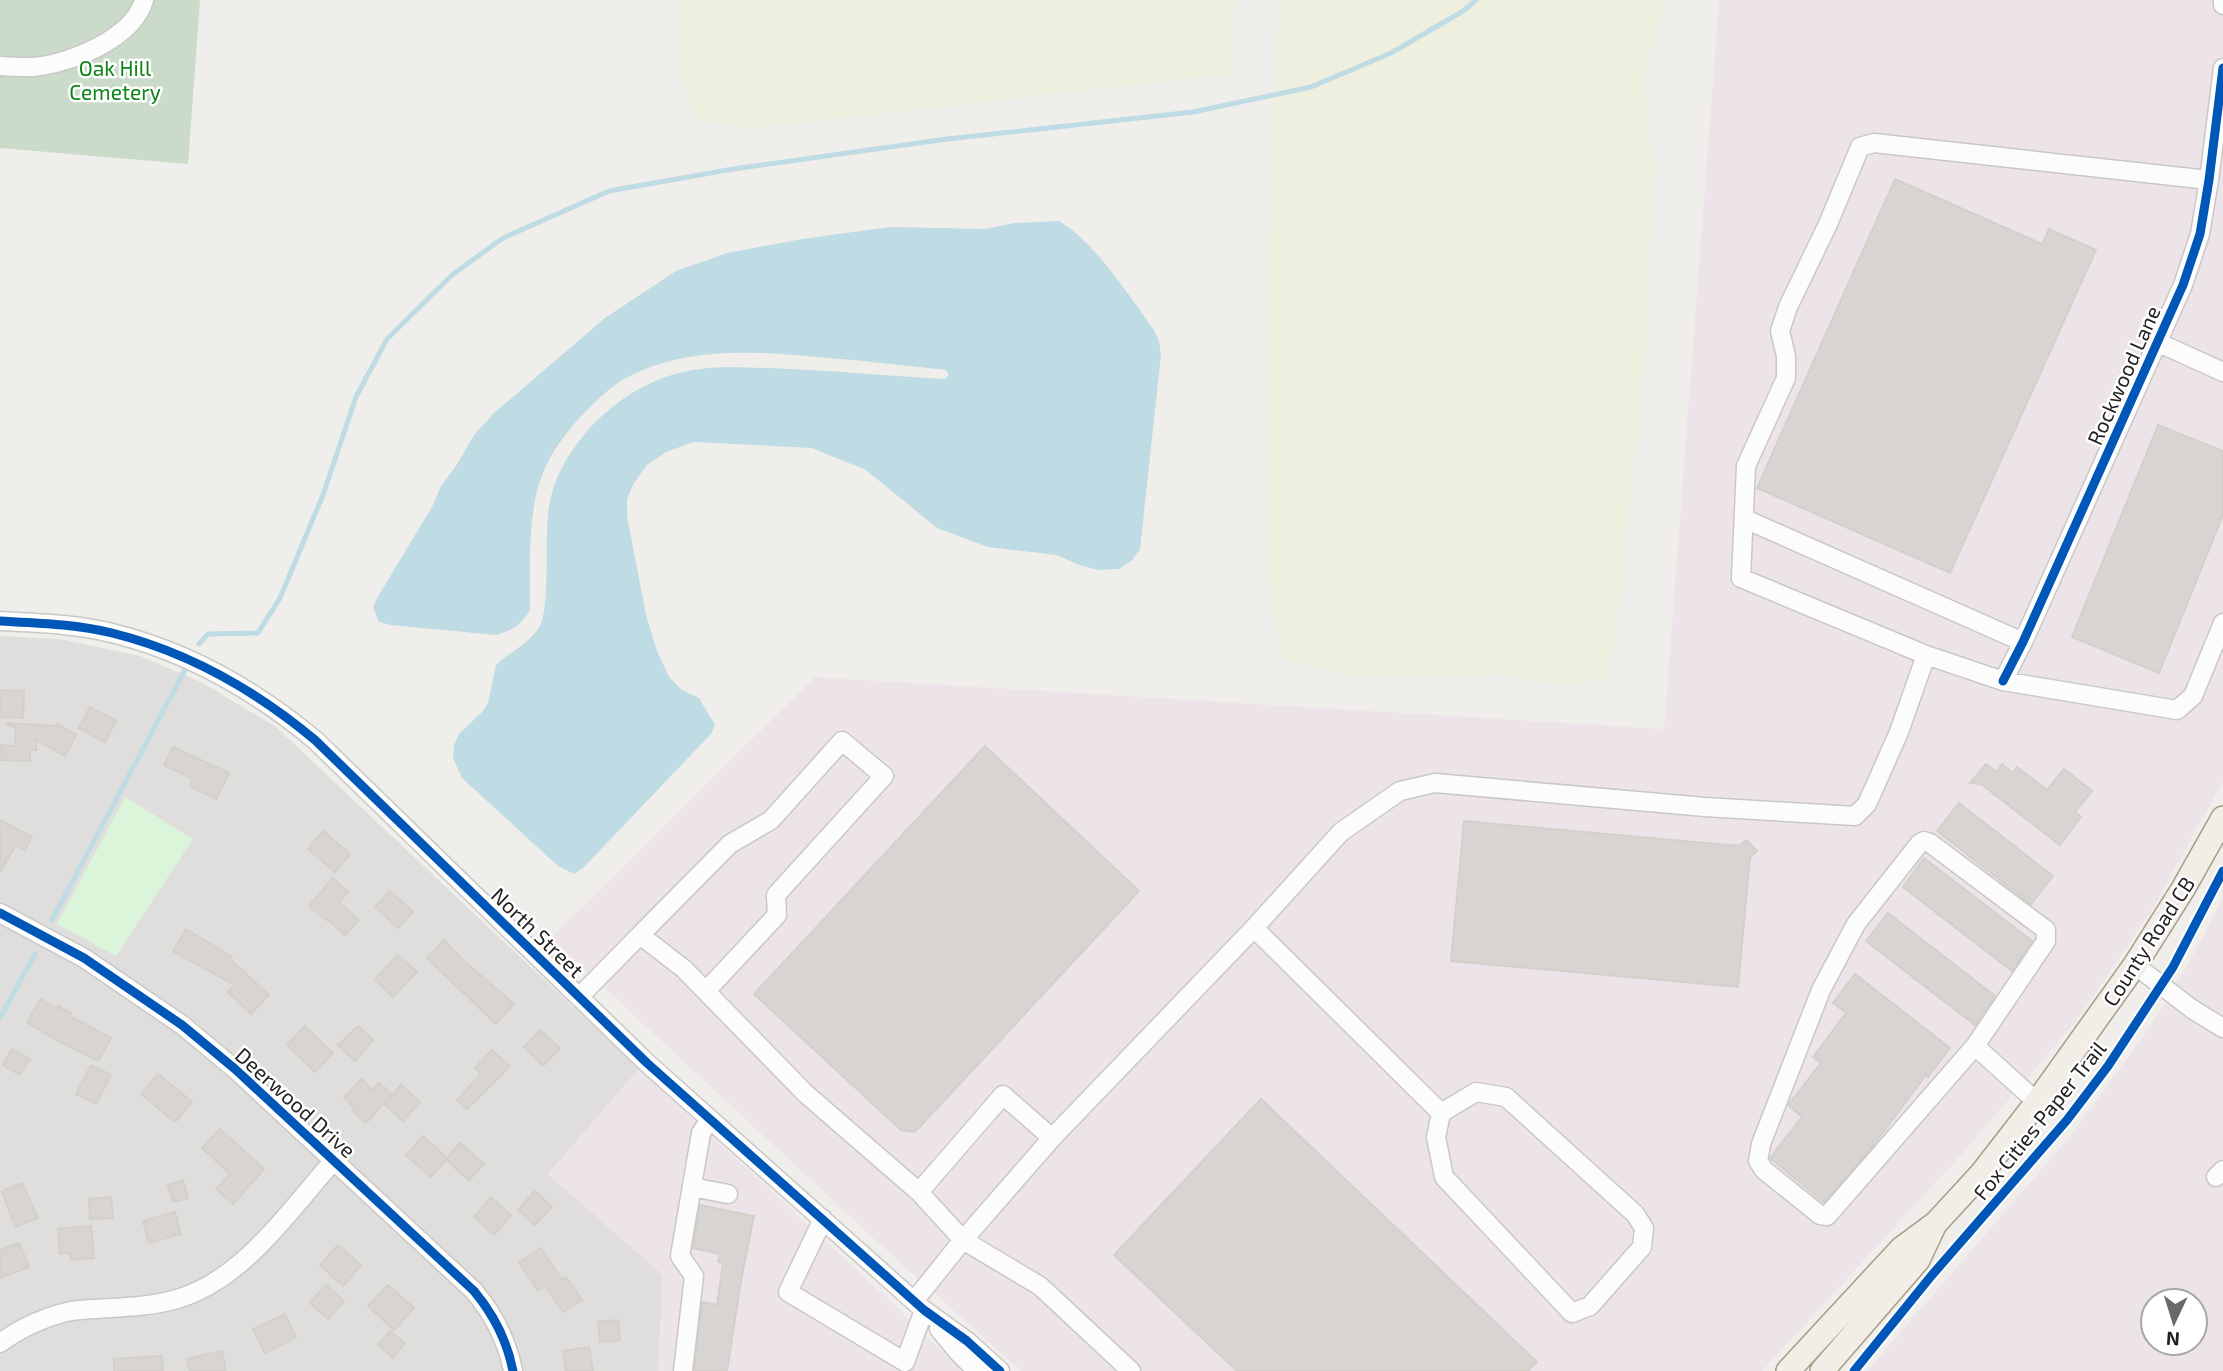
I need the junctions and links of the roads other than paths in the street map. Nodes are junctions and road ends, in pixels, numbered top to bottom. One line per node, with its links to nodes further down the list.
1 (144, 0): 2 (street)
2 (0, 66)
3 (2223, 68): 4 (street, Rockwood Lane)
4 (2209, 180): 5 (street, Rockwood Lane); 7 (street)
5 (2157, 342): 6 (street); 10 (street, Rockwood Lane)
6 (2223, 372)
7 (1745, 519): 10 (street); 11 (street)
8 (0, 621): 19 (street, North Street)
9 (2223, 623): 12 (street)
10 (2023, 642): 12 (street, Rockwood Lane)
11 (1926, 654): 12 (street); 15 (street)
12 (2003, 681)
13 (2223, 818): 17 (main road, County Road CB)
14 (0, 913): 26 (street, Deerwood Drive)
15 (1254, 928): 23 (street); 25 (street)
16 (640, 935): 18 (street); 18 (street); 19 (street)
17 (2135, 965): 20 (street); 22 (main road, County Road CB)
18 (706, 991): 28 (street)
19 (579, 997): 24 (street, North Street)
20 (2223, 1028)
21 (1975, 1046): 21 (street); 22 (street)
22 (2037, 1102): 31 (main road, County Road CB)
23 (1441, 1113): 23 (street)
24 (710, 1119): 27 (street); 30 (street, North Street)
25 (1052, 1138): 28 (street); 32 (street)
26 (334, 1160): 34 (street); 36 (street, Deerwood Drive)
27 (692, 1187): 29 (street); 37 (street)
28 (919, 1192): 32 (street)
29 (728, 1194)
30 (824, 1219): 33 (street, North Street); 35 (street)
31 (1936, 1223): 41 (main road, County Road CB); 42 (main road, County Road CB)
32 (963, 1240): 33 (street); 40 (street)
33 (919, 1306): 35 (street); 38 (street, North Street); 39 (street, North Street)
34 (0, 1343)
35 (910, 1366)
36 (513, 1371)
37 (683, 1371)
38 (978, 1371)
39 (1000, 1371)
40 (1131, 1371)
41 (1788, 1371)
42 (1822, 1371)

